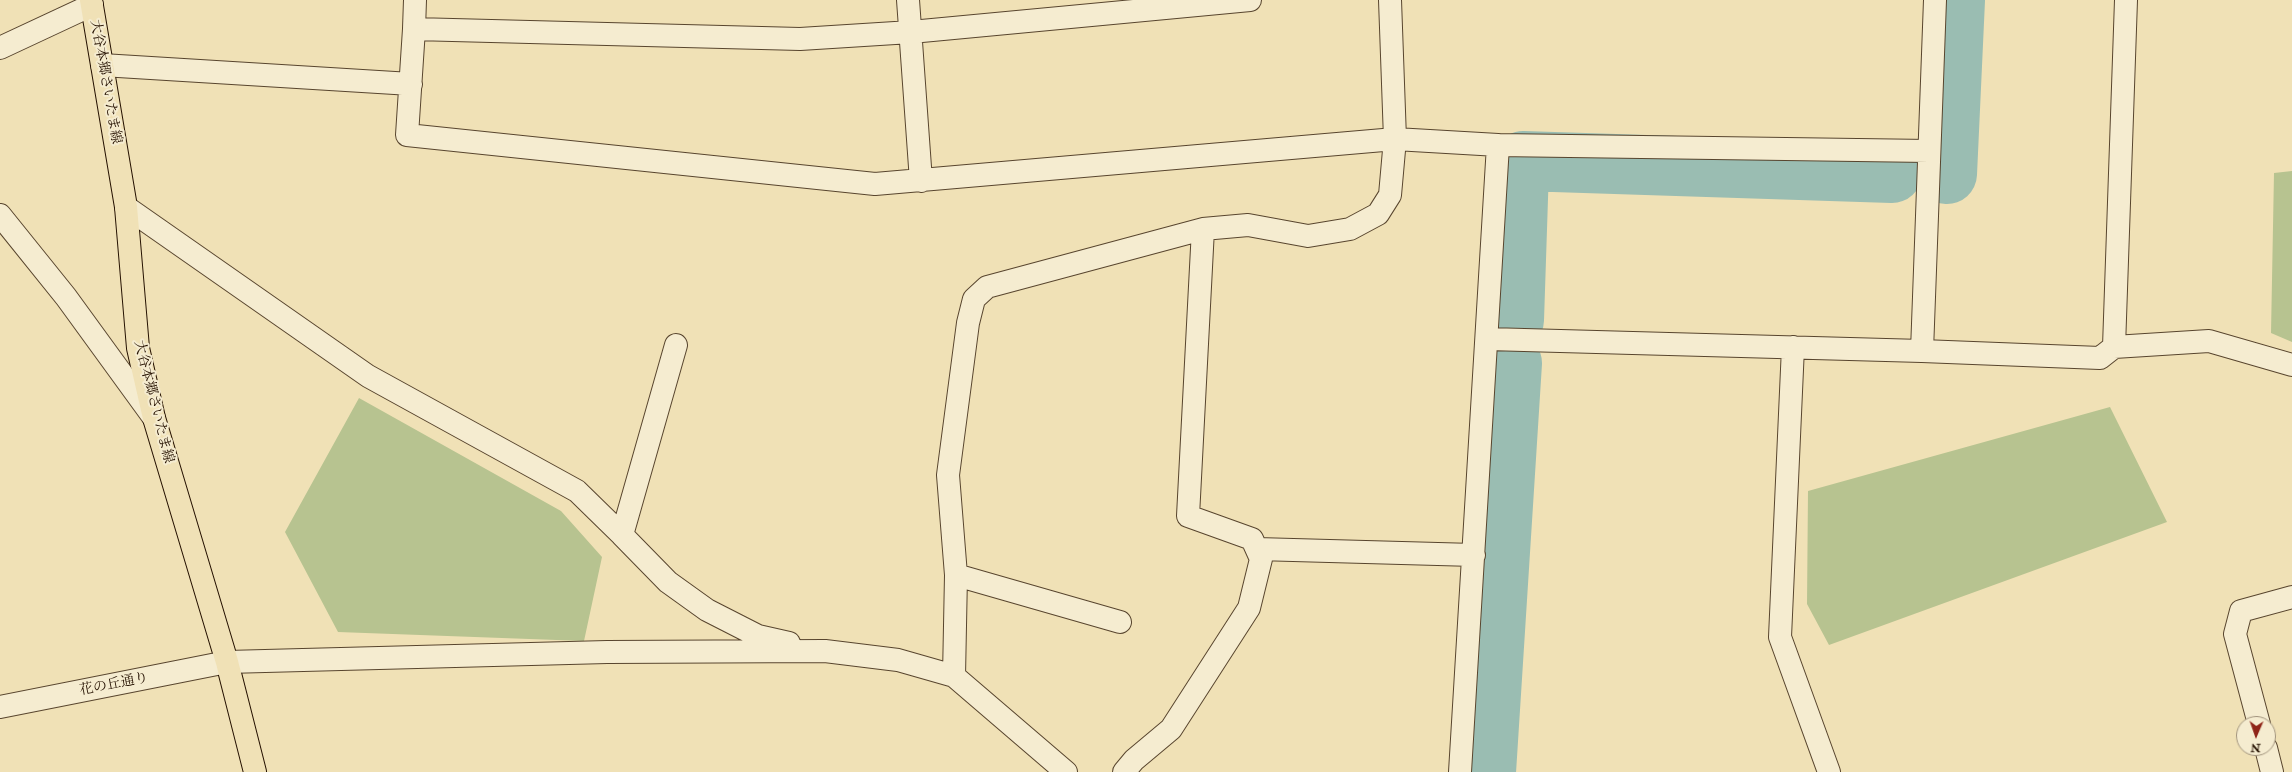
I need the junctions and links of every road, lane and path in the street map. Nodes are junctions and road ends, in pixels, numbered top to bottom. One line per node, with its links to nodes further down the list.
1 (415, 0): 8 (street)
2 (908, 0): 9 (street)
3 (1250, 0): 9 (street)
4 (1390, 0): 13 (street)
5 (1935, 0): 15 (street)
6 (2126, 0): 23 (street)
7 (91, 3): 10 (street); 11 (main road, 大谷本郷さいたま線)
8 (414, 29): 9 (street); 12 (street)
9 (911, 32): 16 (street)
10 (0, 48)
11 (102, 65): 12 (street); 17 (main road, 大谷本郷さいたま線)
12 (411, 84): 16 (street)
13 (1395, 139): 14 (street); 16 (street); 19 (street)
14 (1498, 145): 15 (street); 20 (street)
15 (1930, 151): 24 (street)
16 (921, 181)
17 (126, 207): 26 (main road, 大谷本郷さいたま線); 27 (street)
18 (0, 215): 26 (street)
19 (1204, 229): 28 (street); 30 (street)
20 (1488, 339): 22 (street); 29 (street)
21 (676, 345): 27 (street)
22 (1793, 347): 24 (street); 43 (street)
23 (2114, 347): 24 (street); 25 (street)
24 (1922, 351)
25 (2292, 365)
26 (154, 418): 34 (main road, 大谷本郷さいたま線)
27 (622, 535): 33 (street)
28 (1257, 550): 29 (street); 41 (street)
29 (1474, 555): 42 (street)
30 (956, 575): 32 (street); 35 (street)
31 (2292, 597): 37 (street)
32 (1120, 622)
33 (826, 651): 34 (street, 花の丘通り); 35 (street)
34 (227, 662): 36 (street, 花の丘通り); 39 (main road, 大谷本郷さいたま線)
35 (954, 676): 40 (street)
36 (0, 707)
37 (2257, 716)
38 (2268, 756): 44 (street)
39 (255, 772)
40 (1066, 772)
41 (1124, 772)
42 (1460, 772)
43 (1829, 772)
44 (2272, 772)

